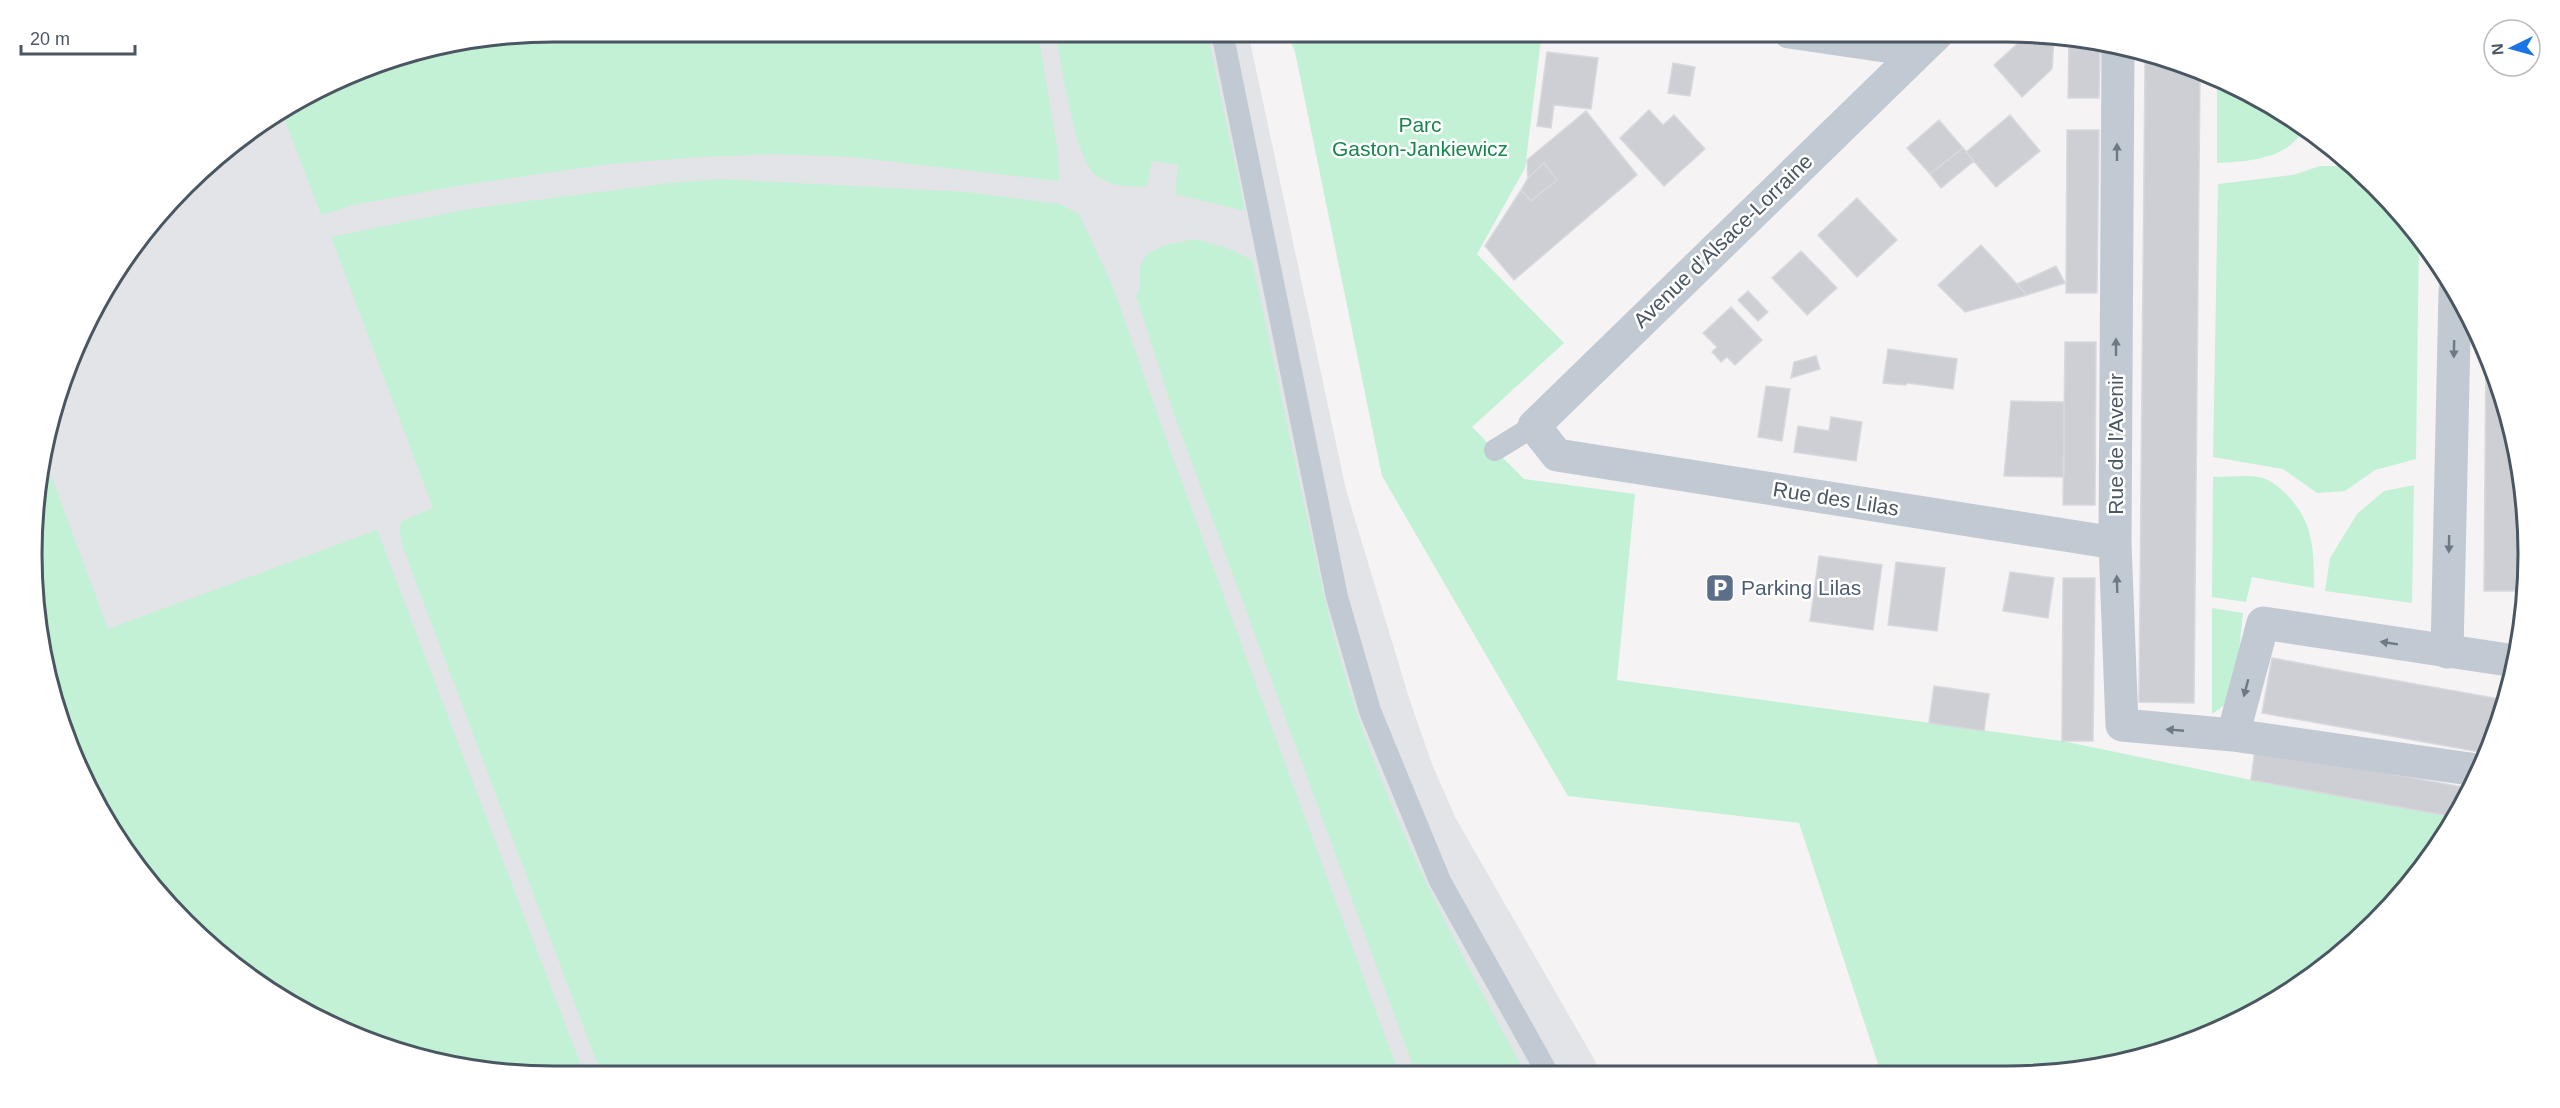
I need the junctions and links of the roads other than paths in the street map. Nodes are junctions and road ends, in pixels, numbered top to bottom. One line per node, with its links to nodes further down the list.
1 (1224, 42): 12 (lane)
2 (1928, 42): 5 (street, Avenue d'Alsace-Lorraine)
3 (2118, 55): 7 (street, Rue de l'Avenir, one-way to 3)
4 (2455, 309): 8 (street, one-way to 8)
5 (1534, 426): 6 (lane); 7 (street, Rue des Lilas)
6 (1495, 450)
7 (2115, 543): 10 (street, Rue de l'Avenir, one-way to 7)
8 (2447, 652): 9 (street); 10 (street, one-way to 10)
9 (2507, 660)
10 (2234, 735): 11 (street, Rue de l'Avenir)
11 (2470, 769)
12 (1544, 1066)

